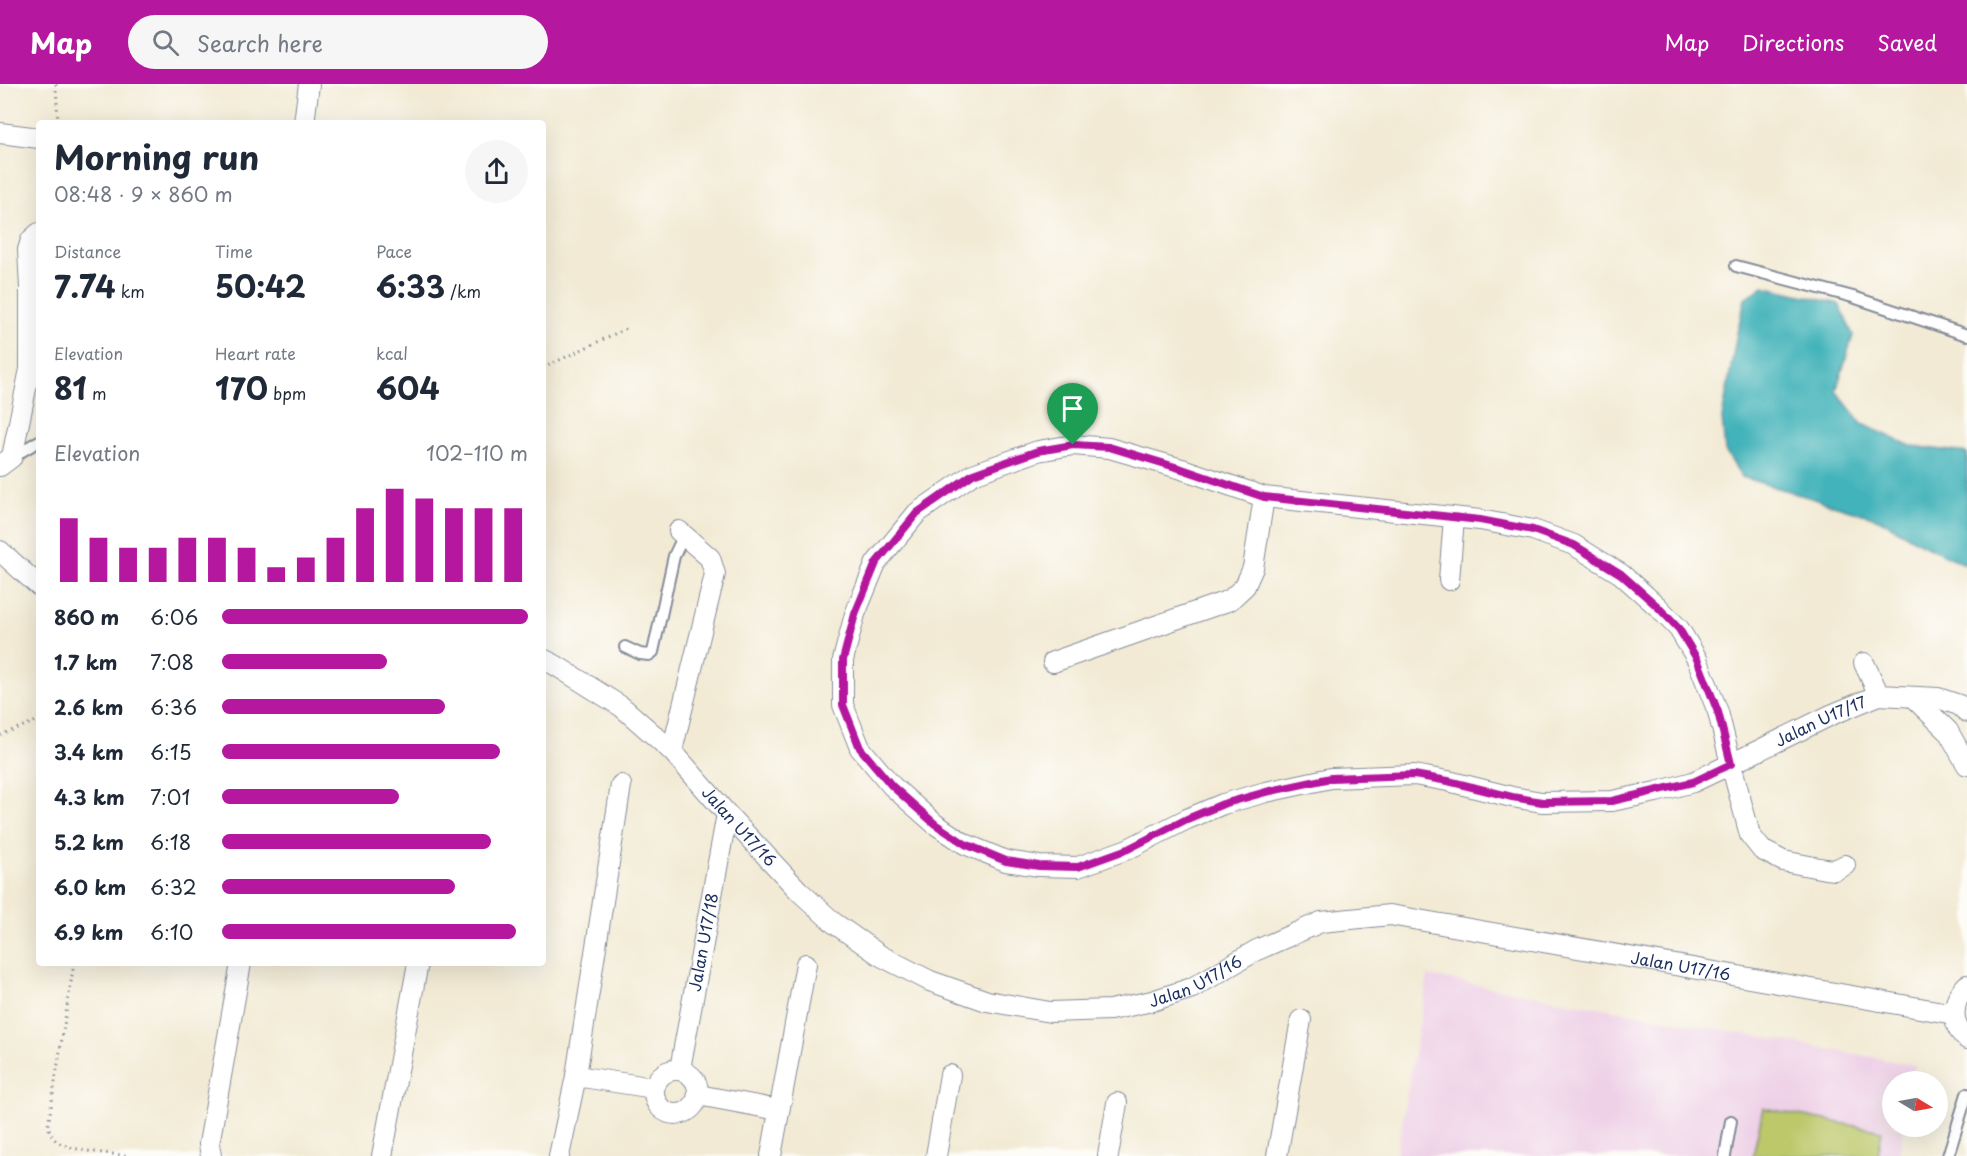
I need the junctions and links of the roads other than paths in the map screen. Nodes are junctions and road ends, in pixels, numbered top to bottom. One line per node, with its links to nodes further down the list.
1 (309, 84): 2 (street)
2 (304, 120)
3 (0, 133): 4 (street)
4 (36, 138)
5 (36, 236): 9 (street)
6 (1736, 266): 7 (lane)
7 (1967, 335)
8 (36, 443): 9 (lane)
9 (6, 462)
10 (1264, 497): 11 (street, Jalan U17/17); 18 (street); 24 (street, Jalan U17/17)
11 (1454, 518): 14 (street); 24 (street, Jalan U17/17)
12 (681, 533): 16 (lane); 23 (street)
13 (0, 551): 15 (street)
14 (1449, 580)
15 (36, 583)
16 (625, 647)
17 (546, 660): 23 (street, Jalan U17/16)
18 (1053, 662)
19 (1864, 663): 20 (street)
20 (1879, 695): 21 (street, Jalan U17/17); 24 (street, Jalan U17/17)
21 (1914, 698): 22 (street, Jalan U17/17); 25 (street)
22 (1967, 712)
23 (672, 751): 27 (street, Jalan U17/16)
24 (1731, 764): 28 (street)
25 (1967, 765)
26 (621, 785): 38 (street)
27 (727, 814): 33 (street, Jalan U17/16); 36 (street, Jalan U17/18)
28 (1845, 865)
29 (806, 964): 43 (street)
30 (240, 966): 45 (street)
31 (417, 966): 46 (street)
32 (1967, 985): 33 (street)
33 (1954, 1014): 35 (street)
34 (1301, 1020): 51 (street)
35 (1967, 1039)
36 (680, 1070): 39 (street); 41 (street)
37 (950, 1074): 49 (street)
38 (576, 1076): 39 (street); 47 (street)
39 (654, 1088): 41 (street)
40 (1967, 1094): 53 (lane)
41 (699, 1095): 43 (street)
42 (1117, 1103): 50 (street)
43 (779, 1110): 48 (street)
44 (1731, 1121): 52 (lane)
45 (211, 1156)
46 (382, 1156)
47 (559, 1156)
48 (771, 1156)
49 (936, 1156)
50 (1108, 1156)
51 (1277, 1156)
52 (1725, 1156)
53 (1948, 1156)

